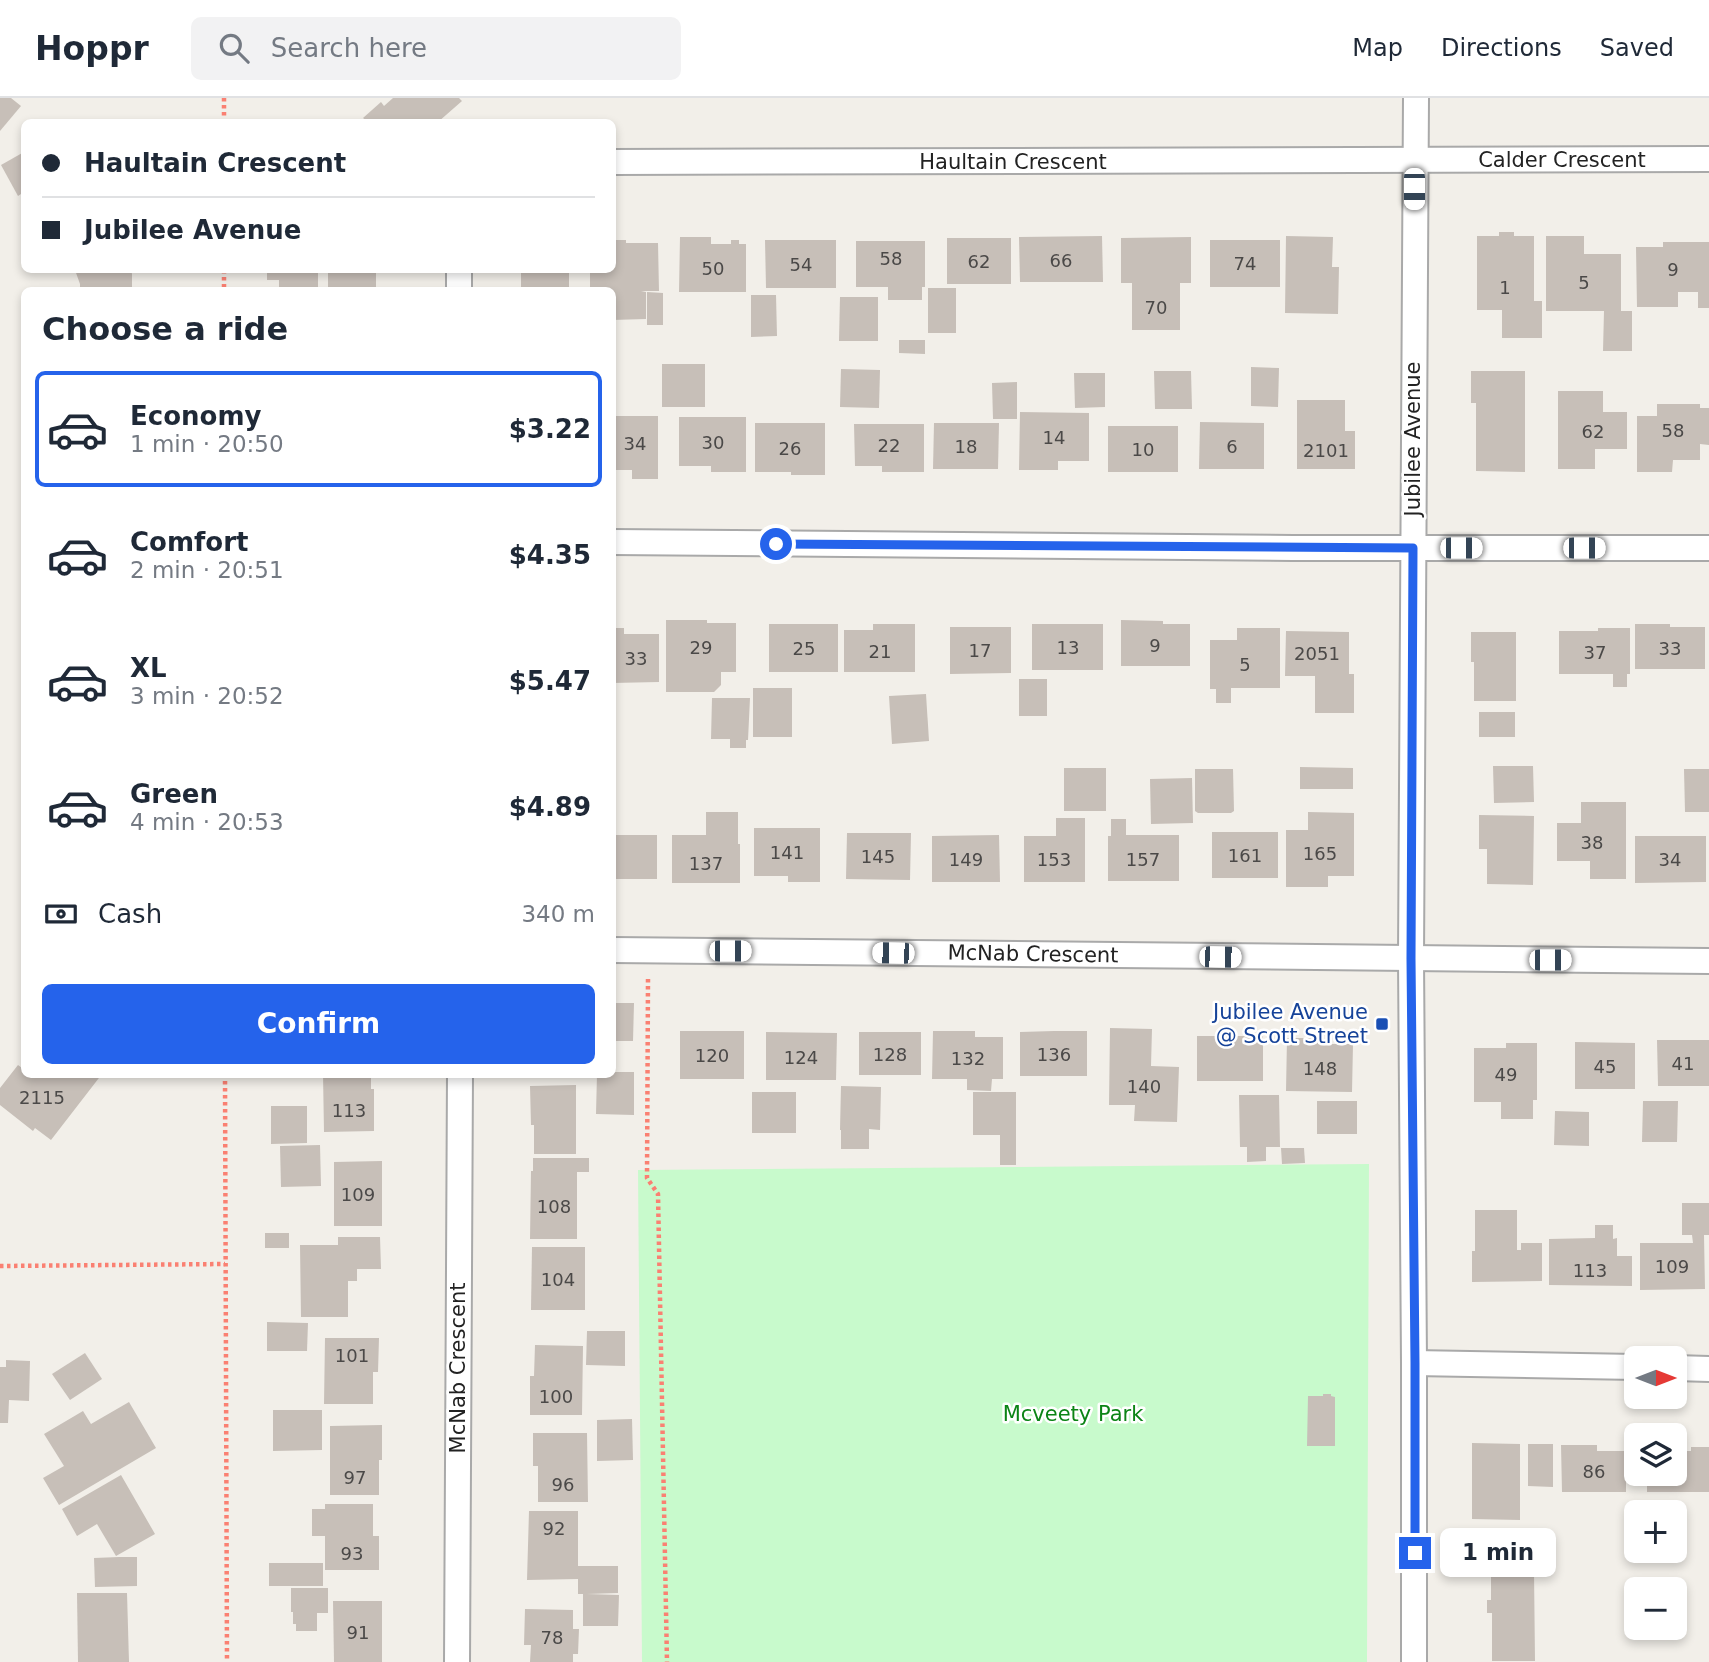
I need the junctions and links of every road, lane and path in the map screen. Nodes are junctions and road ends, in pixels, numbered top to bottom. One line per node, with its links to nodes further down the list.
1 (224, 98): 3 (path)
2 (1416, 98): 5 (street, Jubilee Avenue)
3 (224, 119)
4 (1709, 159): 5 (street, Calder Crescent)
5 (1415, 161): 6 (street, Haultain Crescent); 8 (street, Jubilee Avenue)
6 (616, 162)
7 (616, 542): 8 (street)
8 (1413, 548): 9 (street); 12 (street, Jubilee Avenue)
9 (1709, 548)
10 (616, 950): 11 (street, McNab Crescent)
11 (648, 950): 12 (street, McNab Crescent); 24 (path)
12 (1411, 959): 13 (street, McNab Crescent); 18 (street, Jubilee Avenue)
13 (1709, 961)
14 (225, 1078): 16 (path)
15 (460, 1078): 23 (street, McNab Crescent)
16 (225, 1264): 17 (path); 22 (path)
17 (0, 1266)
18 (1415, 1363): 19 (street); 25 (street, Jubilee Avenue)
19 (1624, 1367)
20 (1687, 1368): 21 (street)
21 (1709, 1369)
22 (227, 1662)
23 (457, 1662)
24 (667, 1662)
25 (1415, 1662)

